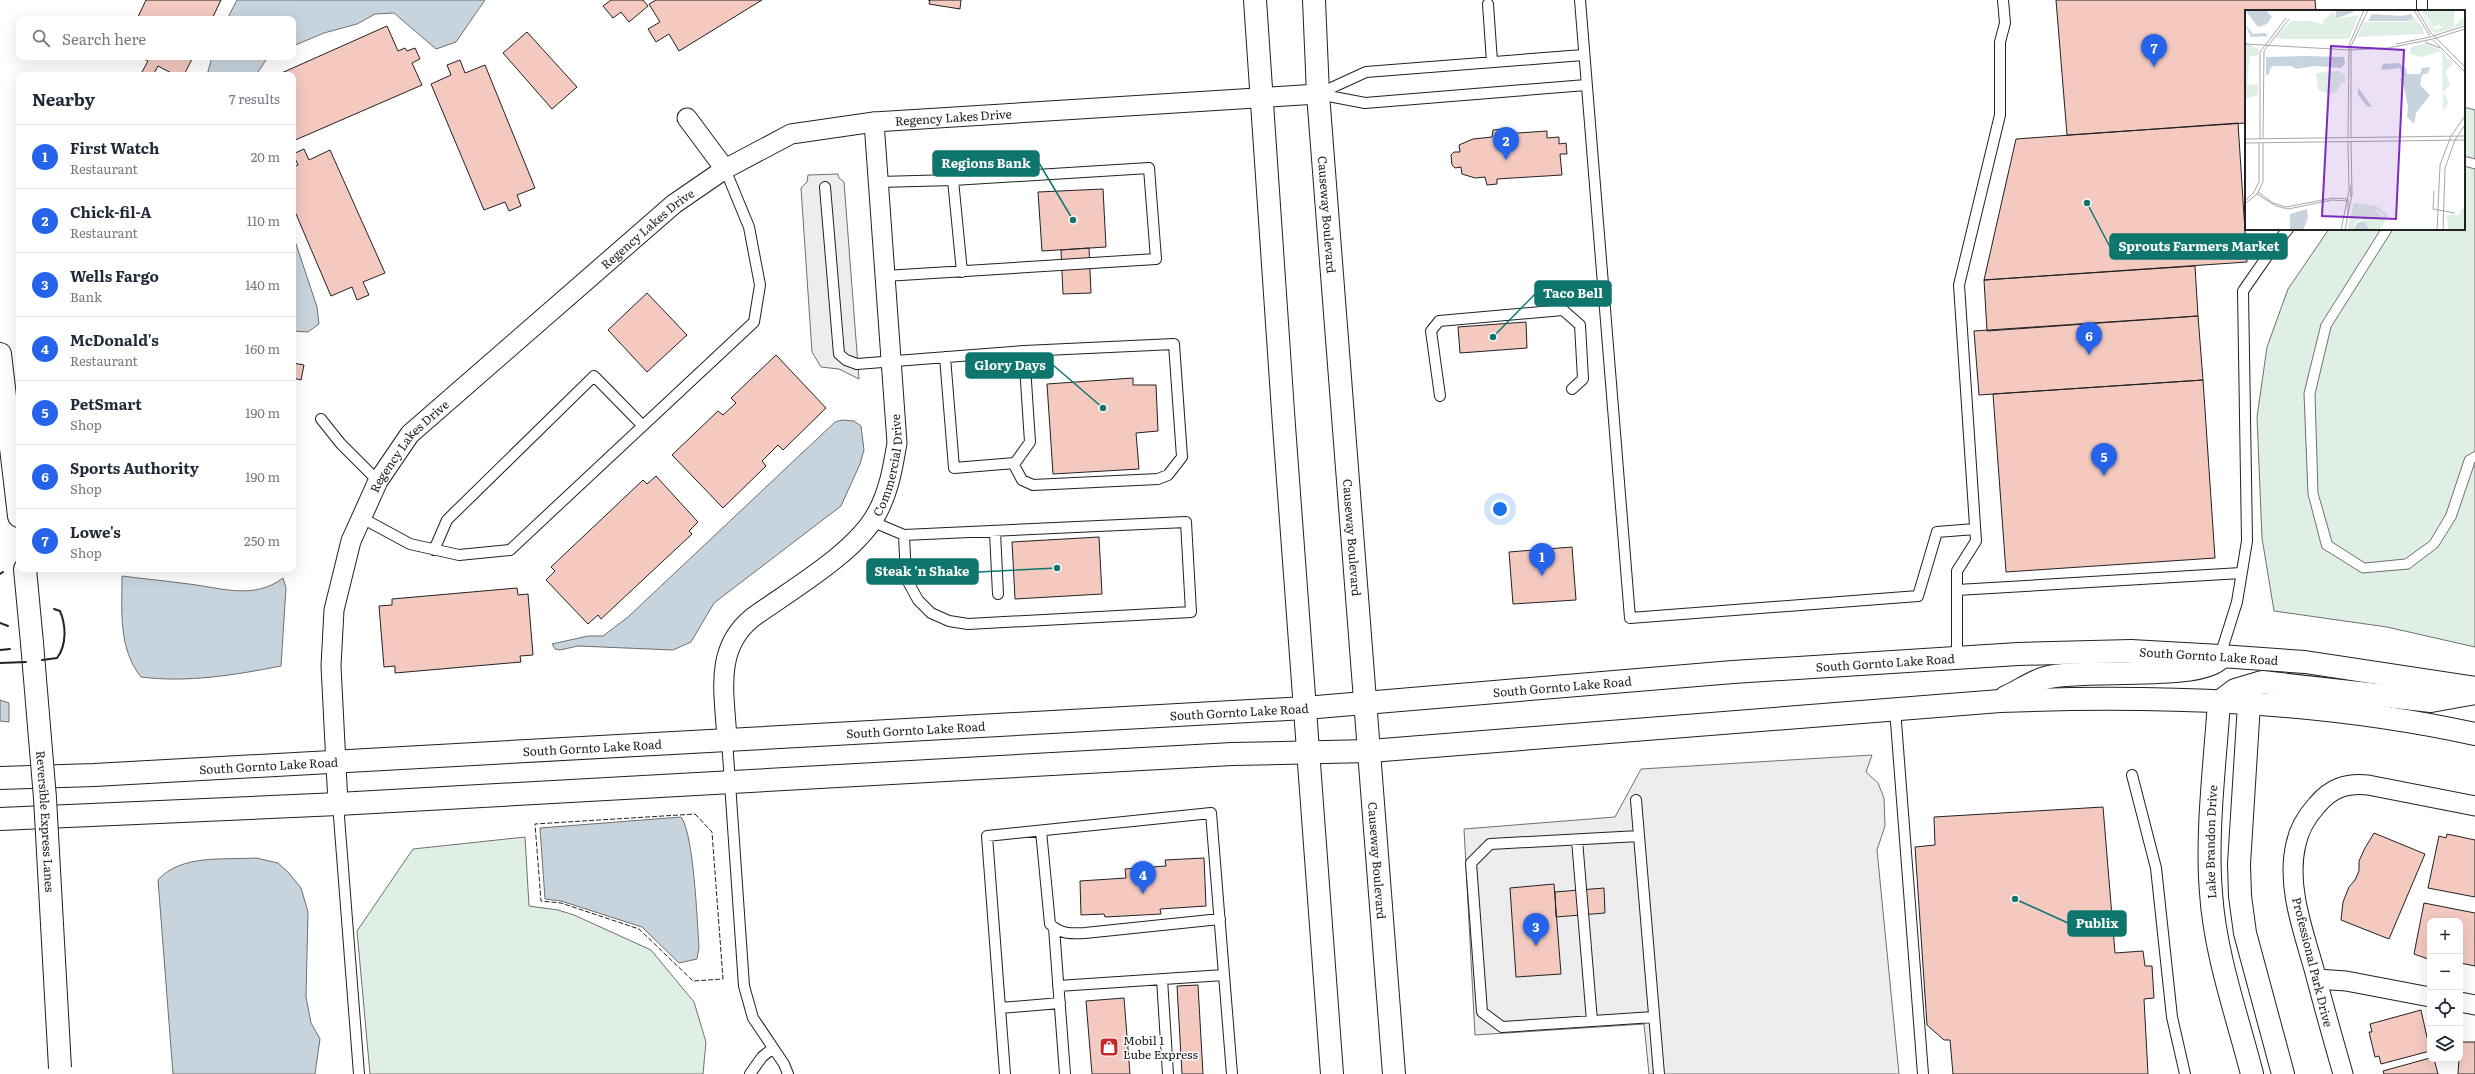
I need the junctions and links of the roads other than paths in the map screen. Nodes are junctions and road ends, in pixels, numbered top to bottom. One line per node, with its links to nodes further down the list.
1 (1255, 0): 10 (main road)
2 (1314, 0): 9 (main road, Causeway Boulevard)
3 (1580, 0): 6 (lane)
4 (2003, 0): 35 (lane)
5 (1488, 4): 7 (lane)
6 (1583, 55): 7 (lane); 8 (lane)
7 (1492, 62): 9 (lane)
8 (1586, 85): 9 (lane); 35 (lane)
9 (1318, 94): 10 (street, Regency Lakes Drive); 48 (main road, Causeway Boulevard)
10 (1260, 99): 12 (street, Regency Lakes Drive); 51 (main road)
11 (686, 118): 13 (street)
12 (874, 122): 13 (street, Regency Lakes Drive); 15 (street, Commercial Drive)
13 (725, 169): 28 (lane); 31 (street, Regency Lakes Drive)
14 (952, 180): 15 (lane); 18 (lane); 18 (lane)
15 (879, 182): 19 (street, Commercial Drive)
16 (825, 187): 23 (lane)
17 (2287, 230): 40 (lane)
18 (962, 272): 19 (lane)
19 (885, 276): 23 (street, Commercial Drive)
20 (1024, 351): 22 (lane); 29 (lane); 29 (lane)
21 (0, 354): 30 (main road)
22 (945, 357): 23 (lane); 29 (lane)
23 (891, 361): 34 (street, Commercial Drive)
24 (1572, 389): 25 (lane)
25 (1440, 396)
26 (0, 406): 30 (main road)
27 (321, 419): 31 (lane)
28 (643, 426): 38 (lane); 38 (lane)
29 (1012, 463)
30 (14, 465): 32 (main road)
31 (378, 481): 33 (street, Regency Lakes Drive)
32 (16, 485)
33 (362, 518): 38 (lane); 57 (street, Regency Lakes Drive)
34 (871, 521): 37 (lane); 54 (street, Commercial Drive)
35 (1975, 528): 41 (lane)
36 (995, 532): 37 (lane); 37 (lane); 42 (lane)
37 (904, 535)
38 (434, 550)
39 (25, 572): 82 (main road, Reversible Express Lanes, bridge)
40 (2241, 573): 41 (lane); 43 (lane)
41 (1957, 590): 44 (lane)
42 (998, 594)
43 (2220, 656): 44 (main road, South Gornto Lake Road); 45 (main road, South Gornto Lake Road); 47 (main road)
44 (1957, 657): 48 (main road, South Gornto Lake Road)
45 (2475, 688)
46 (2475, 693): 49 (main road)
47 (2000, 701): 49 (main road); 52 (main road)
48 (1366, 702): 51 (main road, South Gornto Lake Road); 55 (main road, Causeway Boulevard)
49 (2219, 702): 50 (main road); 95 (main road, Lake Brandon Drive)
50 (2249, 704): 53 (main road); 96 (main road)
51 (1305, 708): 54 (main road, South Gornto Lake Road); 56 (main road)
52 (1895, 709): 55 (main road); 93 (lane)
53 (2475, 734)
54 (727, 740): 57 (main road, South Gornto Lake Road); 60 (lane)
55 (1370, 751): 56 (main road); 91 (main road, Causeway Boulevard)
56 (1308, 752): 60 (main road); 90 (main road)
57 (336, 760): 59 (main road, South Gornto Lake Road); 62 (street, Regency Lakes Drive)
58 (2132, 775): 94 (lane)
59 (0, 778)
60 (730, 782): 62 (main road); 81 (lane)
61 (1636, 800): 66 (lane)
62 (338, 804): 64 (main road); 83 (lane)
63 (2475, 806): 72 (street, Professional Park Drive)
64 (0, 819)
65 (1041, 831): 68 (lane); 69 (lane); 78 (lane)
66 (1639, 836): 67 (lane); 79 (lane)
67 (1577, 840): 80 (lane); 80 (lane)
68 (1220, 919): 69 (lane); 70 (lane)
69 (1054, 928): 73 (lane)
70 (1224, 975): 71 (lane); 89 (lane)
71 (1162, 979): 73 (lane); 88 (lane)
72 (2317, 979): 74 (street); 97 (street, Professional Park Drive)
73 (1058, 986): 75 (lane)
74 (2427, 996)
75 (1060, 1003): 78 (lane); 87 (lane)
76 (2463, 1003): 77 (street)
77 (2475, 1005)
78 (1000, 1008): 86 (lane)
79 (1654, 1017): 80 (lane); 92 (lane)
80 (1592, 1021)
81 (773, 1048): 84 (lane); 85 (lane)
82 (61, 1074)
83 (359, 1074)
84 (750, 1074)
85 (788, 1074)
86 (1005, 1074)
87 (1065, 1074)
88 (1168, 1074)
89 (1232, 1074)
90 (1332, 1074)
91 (1394, 1074)
92 (1659, 1074)
93 (1923, 1074)
94 (2185, 1074)
95 (2252, 1074)
96 (2283, 1074)
97 (2343, 1074)

